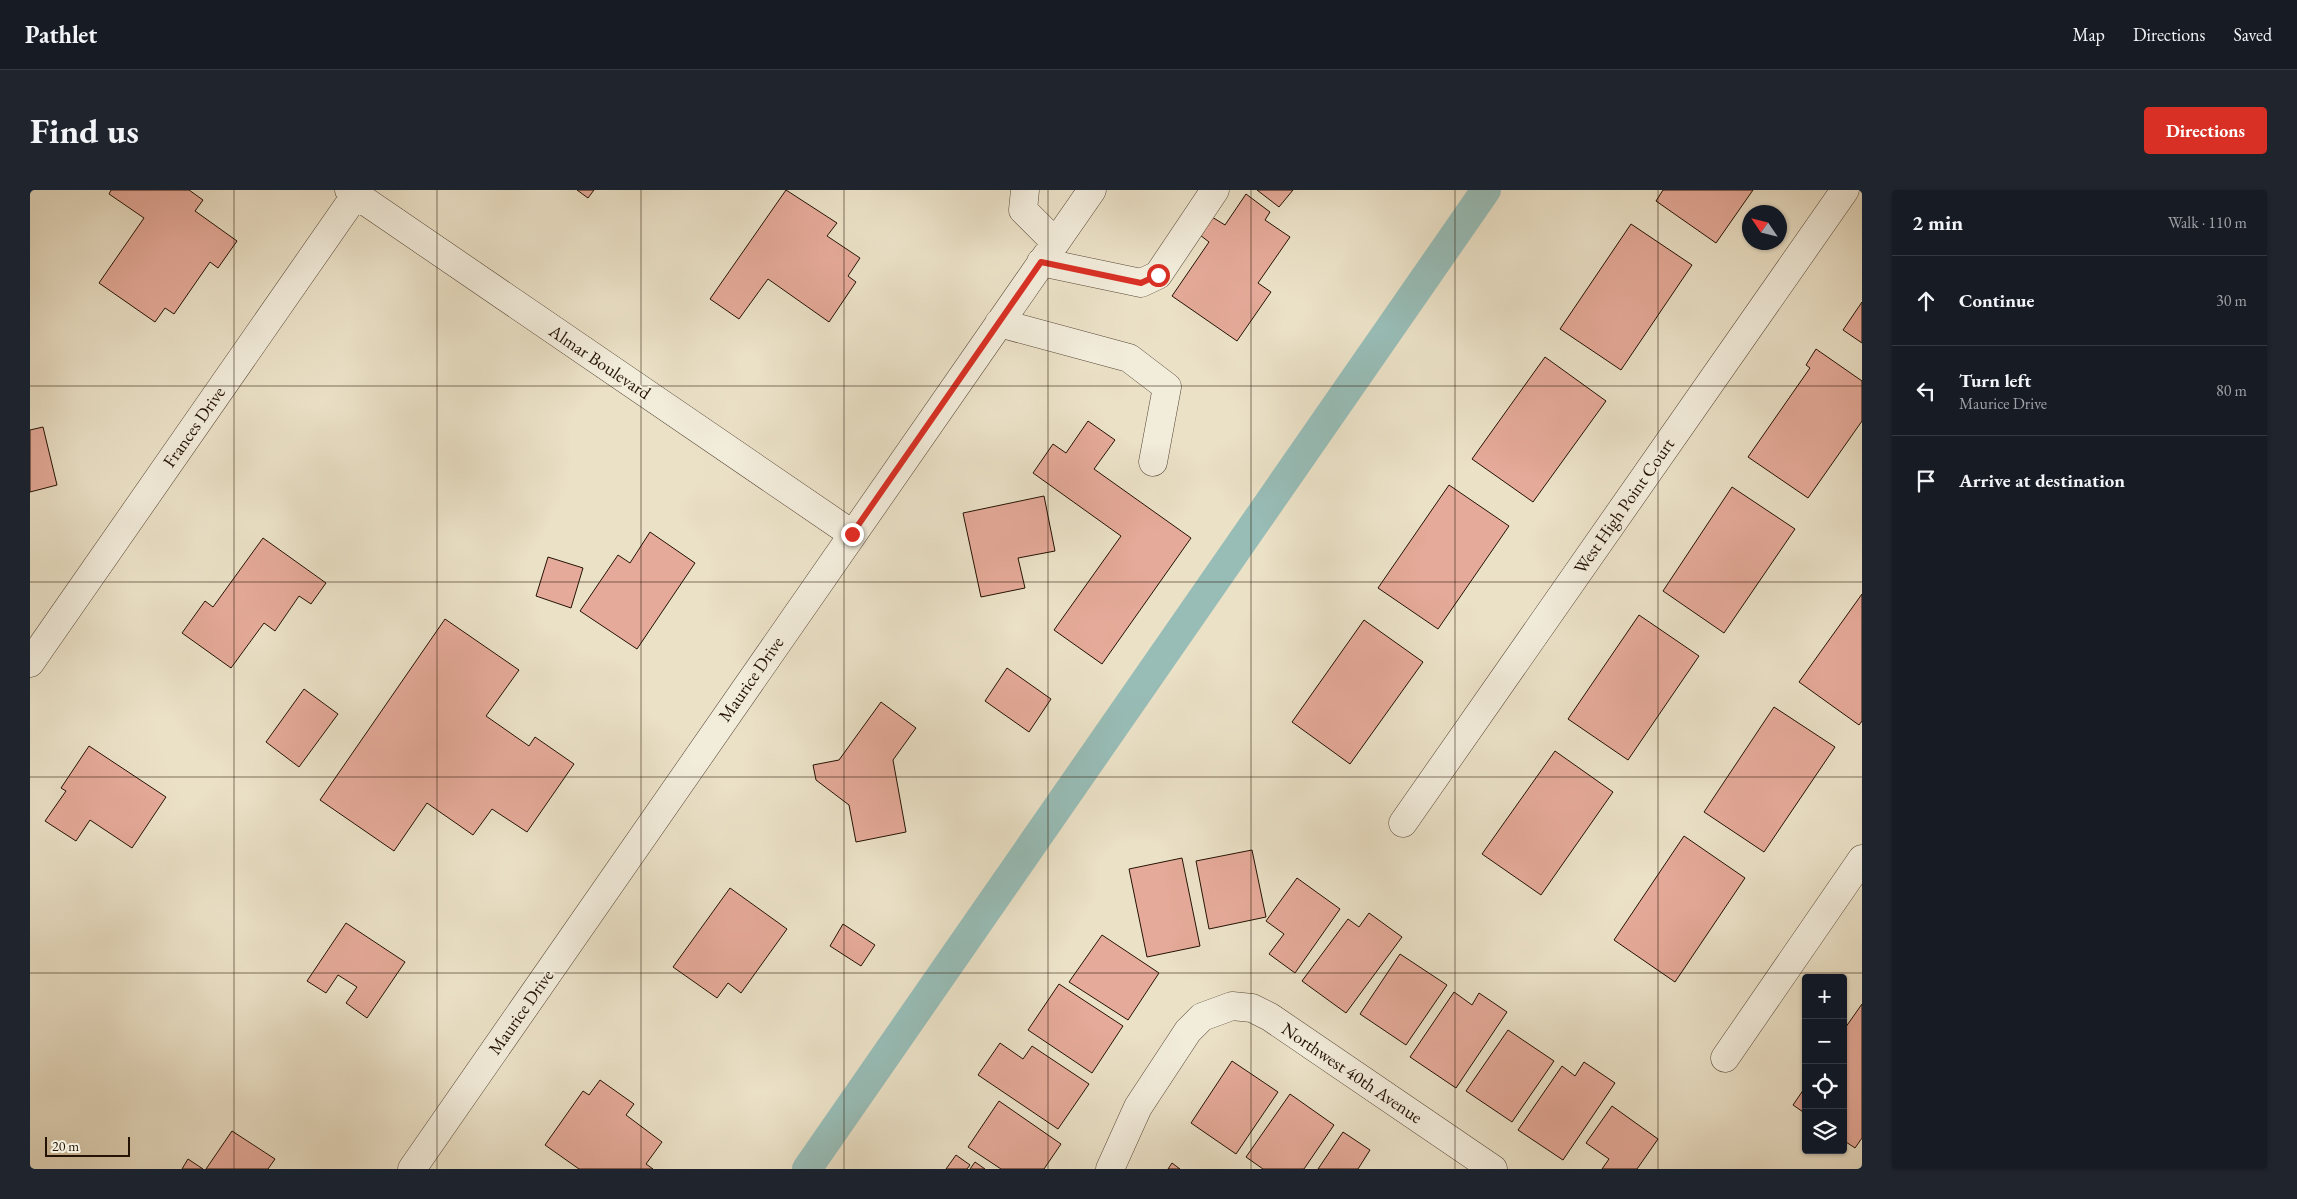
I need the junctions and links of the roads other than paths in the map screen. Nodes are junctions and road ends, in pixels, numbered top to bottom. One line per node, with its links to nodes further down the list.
1 (1003, 190): 6 (street)
2 (1092, 190): 7 (street, Maurice Drive)
3 (1215, 190): 7 (street)
4 (1845, 190): 12 (street, West High Point Court)
5 (354, 192): 10 (street, Almar Boulevard); 11 (street, Frances Drive)
6 (1024, 200): 7 (street)
7 (1048, 252): 8 (street, Maurice Drive)
8 (999, 323): 9 (street); 10 (street, Maurice Drive)
9 (1153, 462)
10 (852, 534): 15 (street, Maurice Drive)
11 (30, 663)
12 (1403, 823)
13 (1862, 859): 14 (street)
14 (1725, 1058)
15 (412, 1169)
16 (1110, 1169): 17 (street, Northwest 40th Avenue)
17 (1493, 1169)

